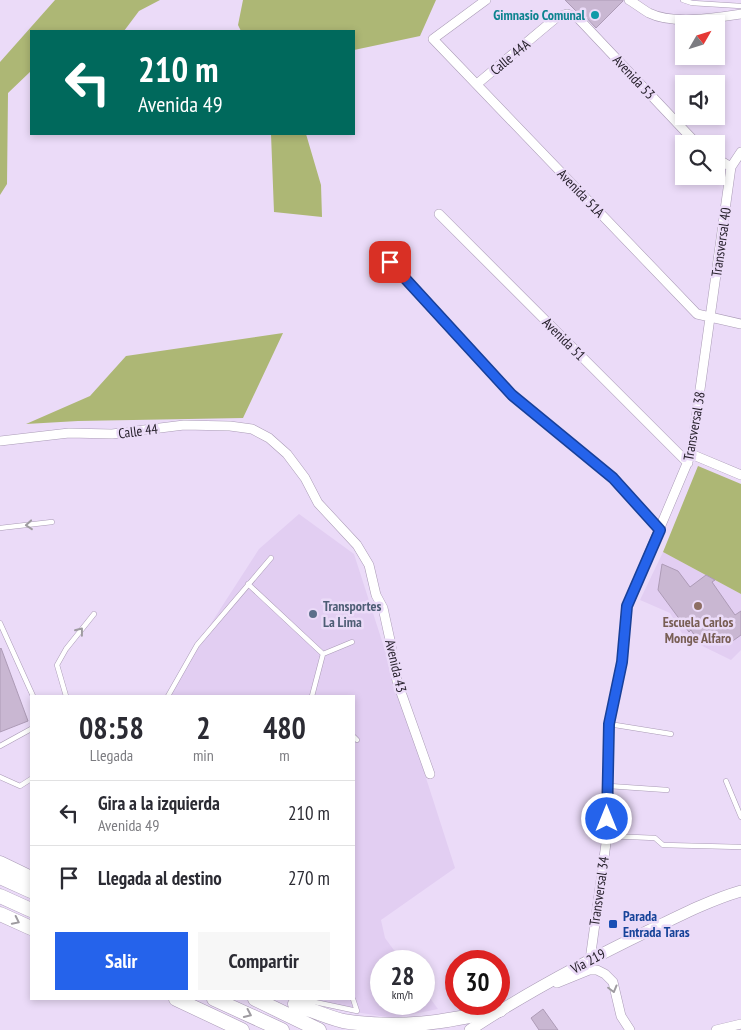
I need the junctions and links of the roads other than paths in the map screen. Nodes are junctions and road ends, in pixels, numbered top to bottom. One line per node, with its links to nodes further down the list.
1 (486, 0): 8 (street, Avenida 51A)
2 (629, 0): 7 (street)
3 (682, 0): 4 (lane)
4 (724, 3): 5 (lane)
5 (741, 6)
6 (567, 14): 8 (street, Calle 44A); 9 (street, Avenida 53)
7 (741, 14)
8 (477, 84): 15 (street, Avenida 51A)
9 (688, 135)
10 (741, 152): 12 (street)
11 (725, 163): 12 (street)
12 (731, 166): 15 (street, Transversal 40)
13 (439, 214): 20 (street, Avenida 51)
14 (390, 262): 24 (street)
15 (711, 317): 16 (street, Avenida 51A); 19 (street, Transversal 38)
16 (741, 324)
17 (0, 441): 18 (street, Calle 44)
18 (273, 441): 39 (street, Avenida 43)
19 (691, 454): 20 (street, Transversal 38); 21 (street)
20 (688, 463): 24 (street, Transversal 38)
21 (741, 475)
22 (52, 522): 23 (lane, one-way to 23)
23 (0, 528)
24 (660, 530): 35 (street, Transversal 34)
25 (271, 558): 26 (lane)
26 (248, 584): 30 (lane); 33 (lane)
27 (94, 614): 32 (lane, one-way to 27)
28 (0, 623): 31 (lane)
29 (352, 642): 30 (lane)
30 (324, 654): 34 (lane)
31 (33, 695)
32 (66, 695)
33 (169, 695)
34 (312, 695)
35 (609, 724): 37 (lane); 43 (street, Transversal 34)
36 (30, 730): 38 (lane)
37 (672, 734)
38 (0, 746)
39 (430, 774)
40 (0, 777): 41 (lane)
41 (30, 780)
42 (726, 781): 45 (lane)
43 (606, 786): 44 (lane); 46 (street, Transversal 34)
44 (667, 790)
45 (741, 817)
46 (607, 836): 47 (lane); 57 (street, Transversal 34)
47 (741, 847)
48 (0, 864): 50 (highway)
49 (0, 876): 51 (highway)
50 (30, 878)
51 (30, 891)
52 (741, 892): 57 (main road, Vía 219)
53 (0, 896): 54 (highway)
54 (30, 910)
55 (0, 914): 56 (highway, one-way to 56)
56 (30, 928)
57 (590, 960): 58 (main road, Vía 219)
58 (522, 996): 64 (main road, Vía 219); 73 (street, one-way to 73)
59 (178, 1000): 68 (highway)
60 (216, 1000): 69 (highway, one-way to 69)
61 (257, 1000): 70 (highway)
62 (295, 1000): 63 (lane); 65 (highway); 71 (highway)
63 (354, 1000)
64 (510, 1004)
65 (477, 1015)
66 (492, 1015): 72 (main road, Vía 219)
67 (741, 1024): 74 (street)
68 (242, 1030)
69 (282, 1030)
70 (319, 1030)
71 (349, 1030)
72 (470, 1030)
73 (630, 1030)
74 (716, 1030)

